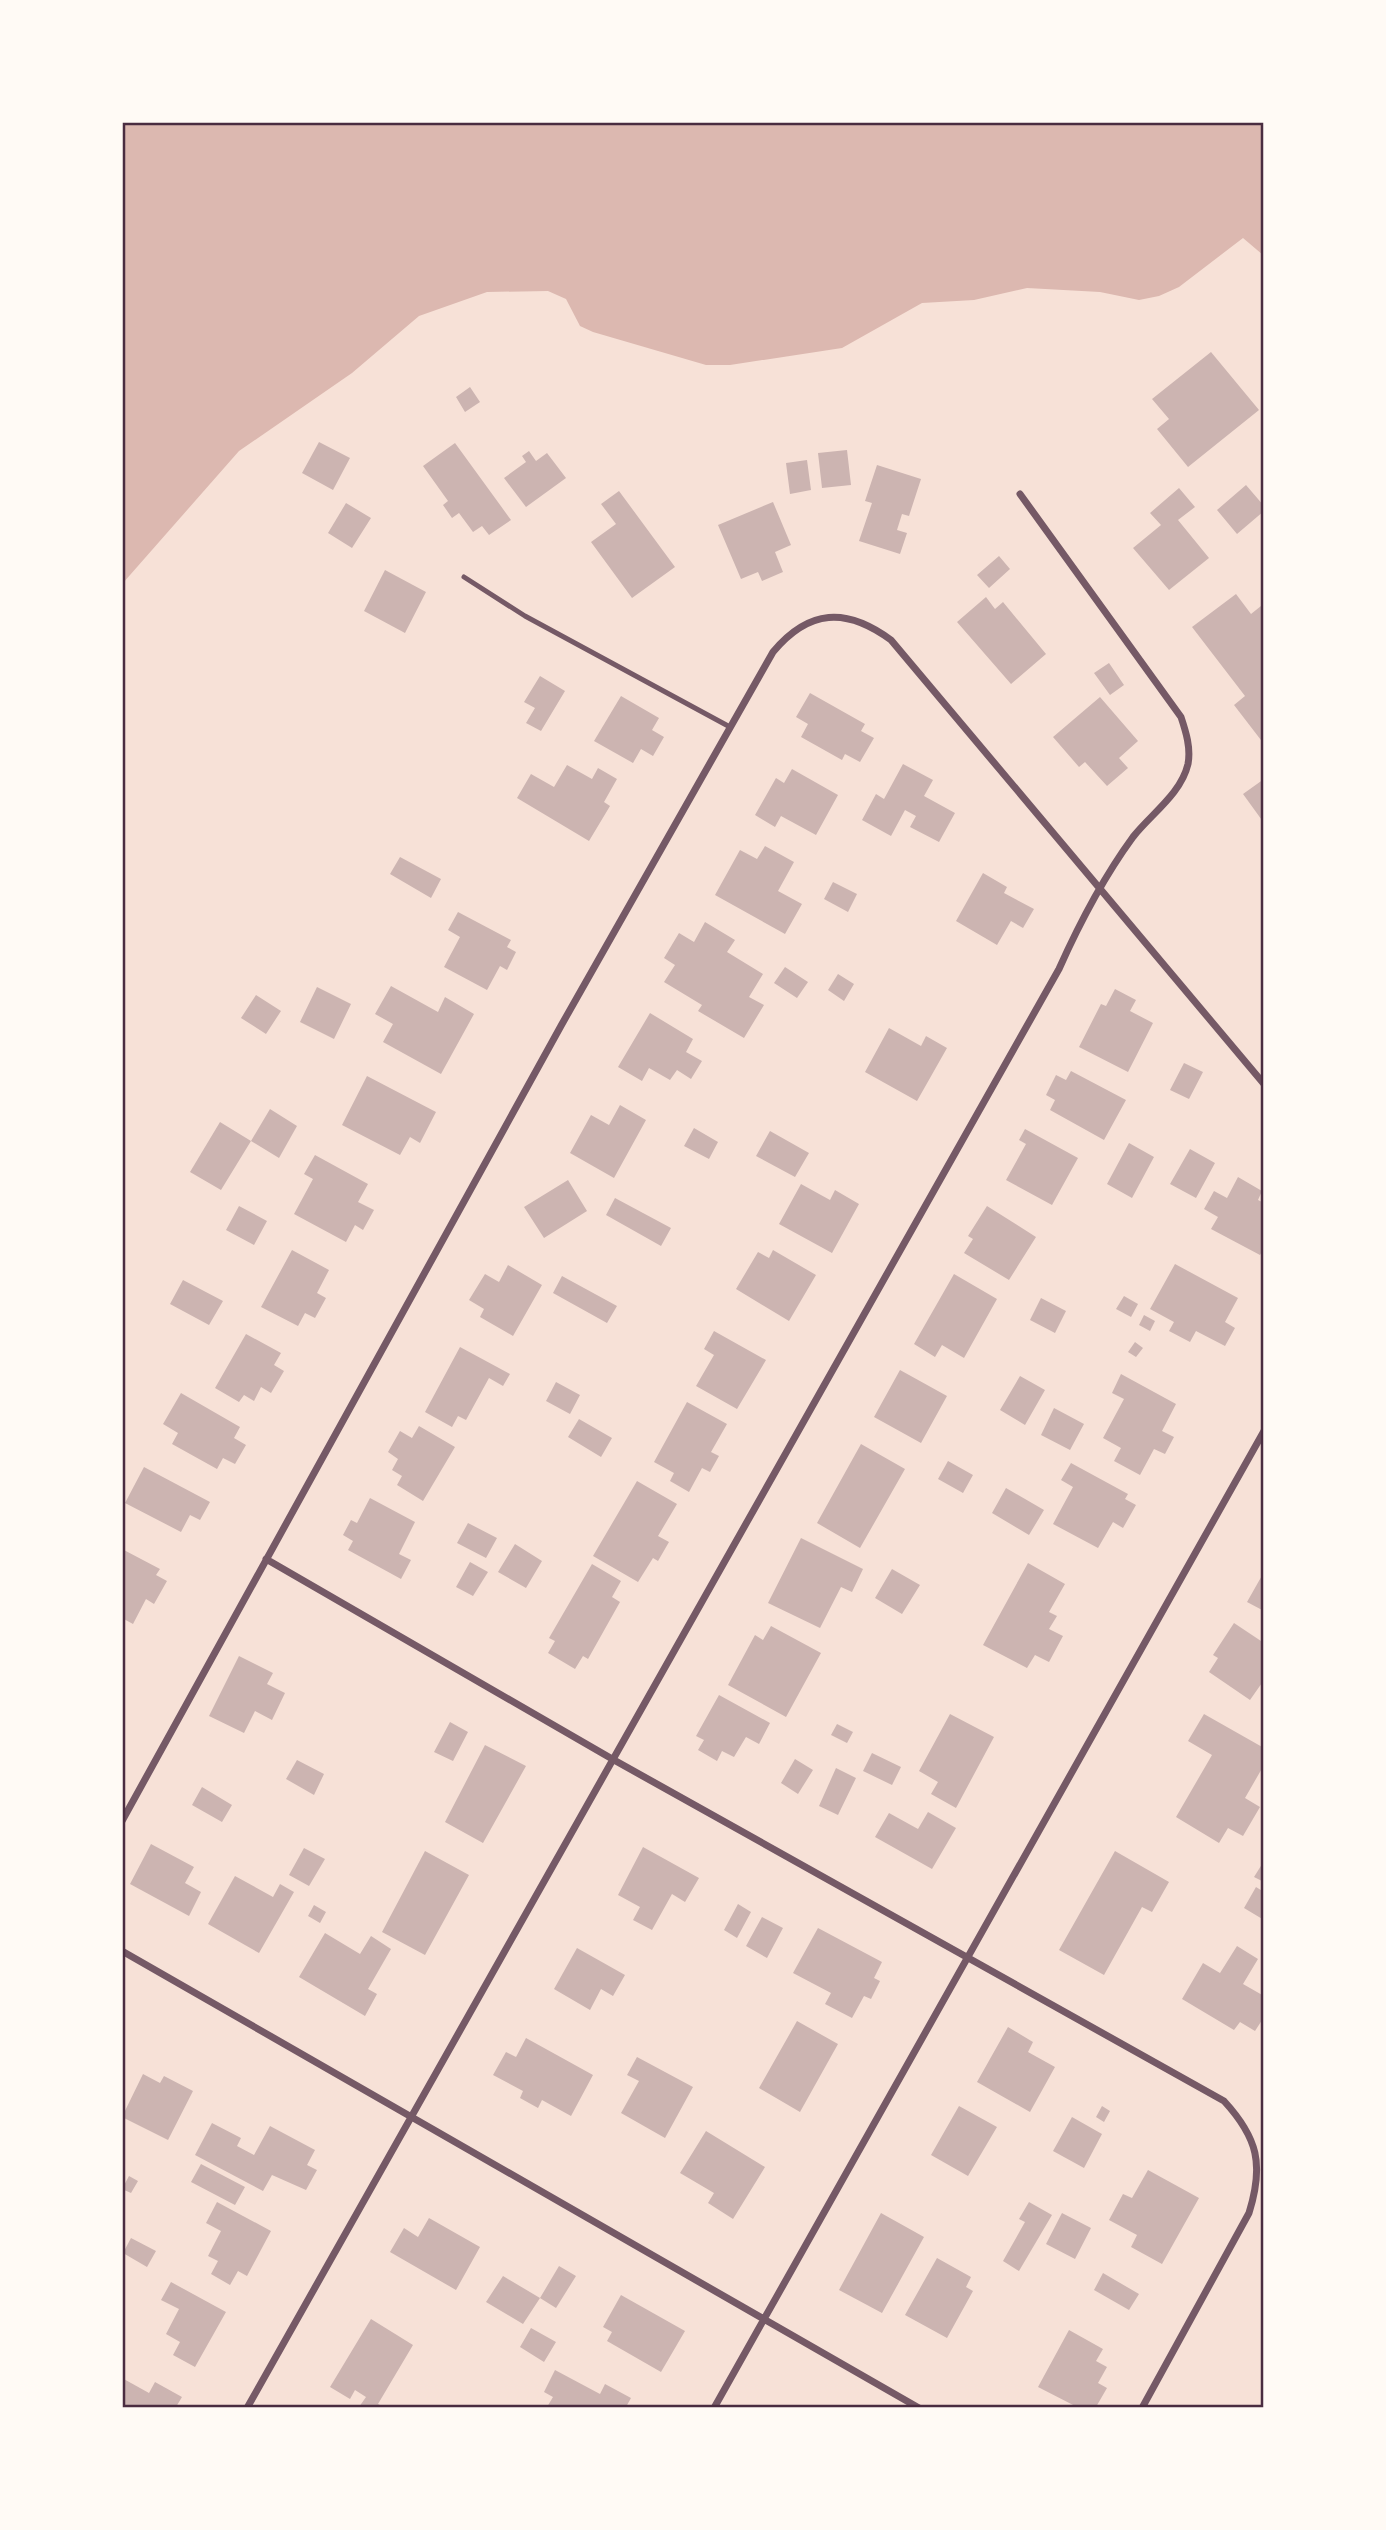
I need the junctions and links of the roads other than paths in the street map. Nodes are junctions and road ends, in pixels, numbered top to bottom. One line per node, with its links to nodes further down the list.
1 (1020, 494): 4 (street)
2 (464, 578): 3 (lane)
3 (730, 727): 4 (street); 7 (street)
4 (1098, 888): 5 (street); 8 (street)
5 (1264, 1084)
6 (1264, 1431): 11 (street)
7 (266, 1559): 8 (street); 9 (street)
8 (614, 1760): 11 (street); 12 (street)
9 (122, 1821)
10 (122, 1951): 12 (street)
11 (968, 1958): 13 (street); 17 (street)
12 (411, 2118): 13 (street); 14 (street)
13 (765, 2318): 15 (street); 16 (street)
14 (247, 2407)
15 (715, 2407)
16 (919, 2407)
17 (1142, 2407)

